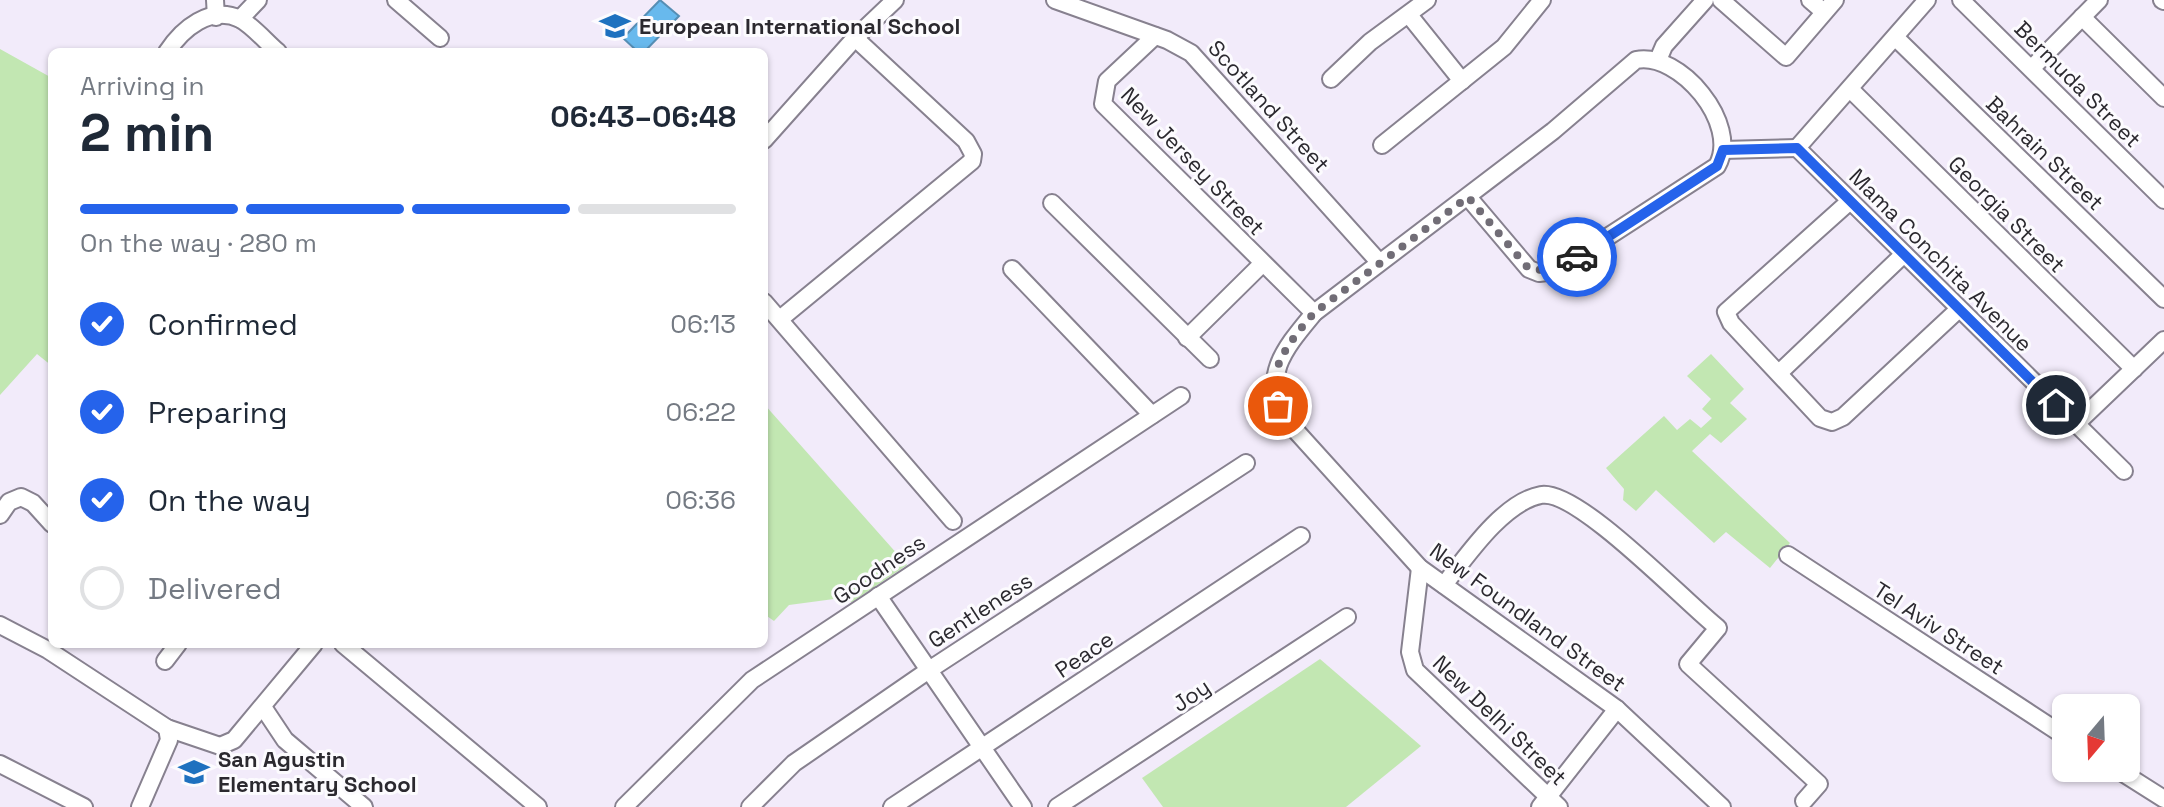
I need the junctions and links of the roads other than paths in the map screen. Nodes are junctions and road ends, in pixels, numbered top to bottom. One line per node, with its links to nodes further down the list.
1 (258, 0): 17 (street)
2 (396, 0): 19 (street)
3 (895, 0): 20 (street)
4 (1055, 0): 18 (street, Scotland Street)
5 (1427, 0): 15 (street)
6 (1542, 0): 27 (street)
7 (1705, 0): 24 (street)
8 (1721, 0): 13 (street)
9 (1810, 0): 13 (street)
10 (1927, 0): 21 (street)
11 (1961, 0): 25 (street, Bermuda Street)
12 (2099, 0): 16 (street)
13 (1829, 6)
14 (216, 8): 17 (street); 22 (street)
15 (1409, 15): 26 (street); 27 (street)
16 (2082, 17): 25 (street); 29 (street)
17 (240, 19): 23 (street)
18 (1155, 36): 39 (street, Scotland Street); 40 (street, New Jersey Street)
19 (440, 38)
20 (855, 38): 30 (street); 46 (street)
21 (1896, 38): 28 (street); 42 (street, Bahrain Street)
22 (170, 48)
23 (273, 48)
24 (1658, 60): 33 (street); 34 (street, New Foundland Street)
25 (2032, 68): 35 (street, Bermuda Street)
26 (1331, 79)
27 (1462, 81): 31 (street)
28 (1850, 89): 32 (street); 50 (street, Georgia Street)
29 (2164, 98)
30 (768, 136)
31 (1382, 145)
32 (1797, 148): 33 (street); 36 (street, Mama Conchita Avenue)
33 (1723, 150): 34 (street)
34 (1468, 197): 39 (street, New Foundland Street)
35 (2164, 200)
36 (1850, 201): 38 (street, Mama Conchita Avenue); 51 (street)
37 (1052, 203): 47 (street)
38 (1904, 254): 44 (street, Mama Conchita Avenue); 51 (street)
39 (1379, 262): 45 (street, New Foundland Street)
40 (1262, 264): 45 (street, New Jersey Street); 47 (street)
41 (1012, 269): 53 (street)
42 (2164, 299)
43 (768, 306): 46 (street)
44 (1959, 309): 51 (street); 54 (street, Mama Conchita Avenue)
45 (1314, 313): 62 (street, New Foundland Street)
46 (780, 319): 59 (street)
47 (1187, 338): 49 (street)
48 (2164, 340): 50 (street)
49 (1210, 359)
50 (2134, 369): 54 (street)
51 (1779, 373)
52 (1181, 396): 53 (street, Goodness)
53 (1152, 415): 64 (street, Goodness)
54 (2076, 424): 56 (street, Mama Conchita Avenue)
55 (1246, 463): 71 (street, Gentleness)
56 (2124, 471)
57 (0, 515): 58 (street)
58 (48, 520)
59 (953, 521)
60 (1301, 536): 76 (street, Peace)
61 (1788, 555): 75 (street, Tel Aviv Street)
62 (1420, 568): 63 (street, New Foundland Street); 81 (street, New Delhi Street)
63 (1444, 585): 73 (street, New Foundland Street); 80 (street)
64 (878, 596): 71 (street); 86 (street, Goodness)
65 (1347, 617): 90 (street, Joy)
66 (0, 625): 74 (street)
67 (175, 648): 70 (street)
68 (311, 648): 72 (street)
69 (348, 648): 85 (street)
70 (165, 661)
71 (929, 670): 76 (street); 87 (street, Gentleness)
72 (263, 707): 74 (street); 84 (street)
73 (1617, 709): 81 (street); 91 (street, New Foundland Street)
74 (167, 728): 83 (street)
75 (2052, 728)
76 (982, 748): 88 (street, Peace); 89 (street)
77 (0, 764): 82 (street)
78 (2137, 782): 79 (street)
79 (2164, 799)
80 (1804, 801)
81 (1549, 804)
82 (84, 807)
83 (140, 807)
84 (364, 807)
85 (538, 807)
86 (624, 807)
87 (750, 807)
88 (892, 807)
89 (1023, 807)
90 (1057, 807)
91 (1722, 807)

